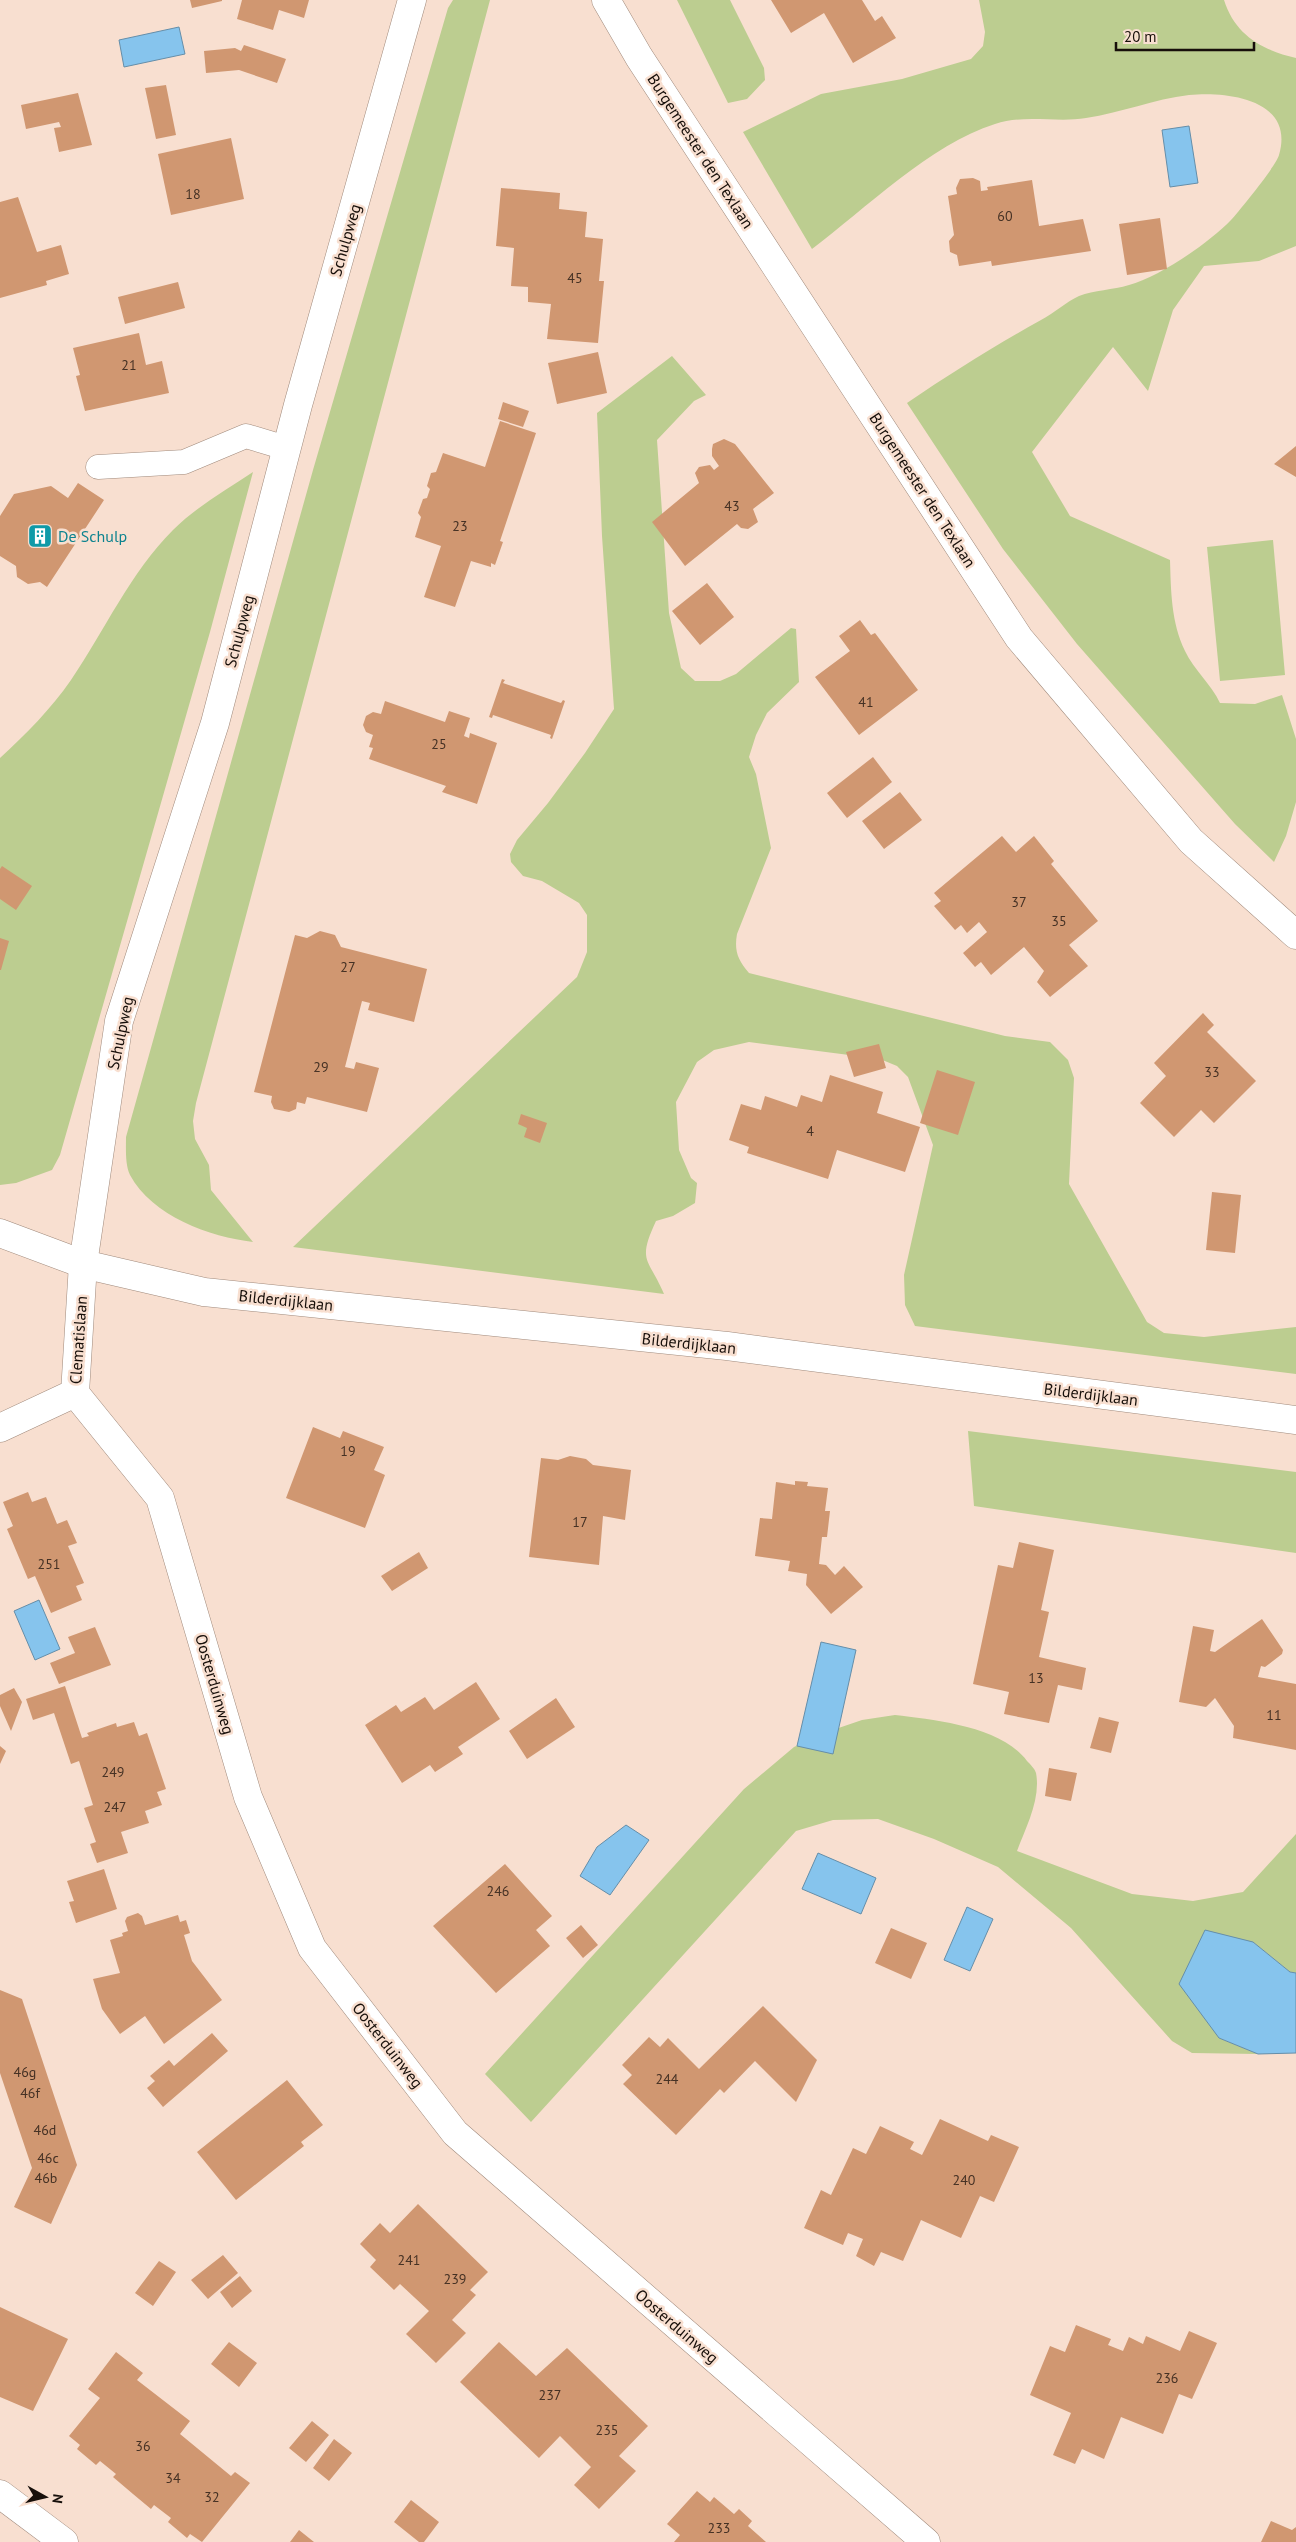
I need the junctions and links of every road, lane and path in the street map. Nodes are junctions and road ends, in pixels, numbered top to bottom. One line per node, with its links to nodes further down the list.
1 (412, 0): 3 (street, Schulpweg)
2 (606, 0): 5 (street, Burgemeester den Texlaan)
3 (286, 448): 4 (lane); 7 (street, Schulpweg)
4 (98, 467)
5 (1296, 935)
6 (0, 1233): 7 (street)
7 (83, 1264): 8 (street, Clematislaan); 9 (street, Bilderdijklaan)
8 (75, 1393): 10 (street, Clematislaan); 13 (street, Oosterduinweg)
9 (1296, 1420)
10 (0, 1428)
11 (0, 2494): 12 (street)
12 (64, 2542)
13 (926, 2542)

